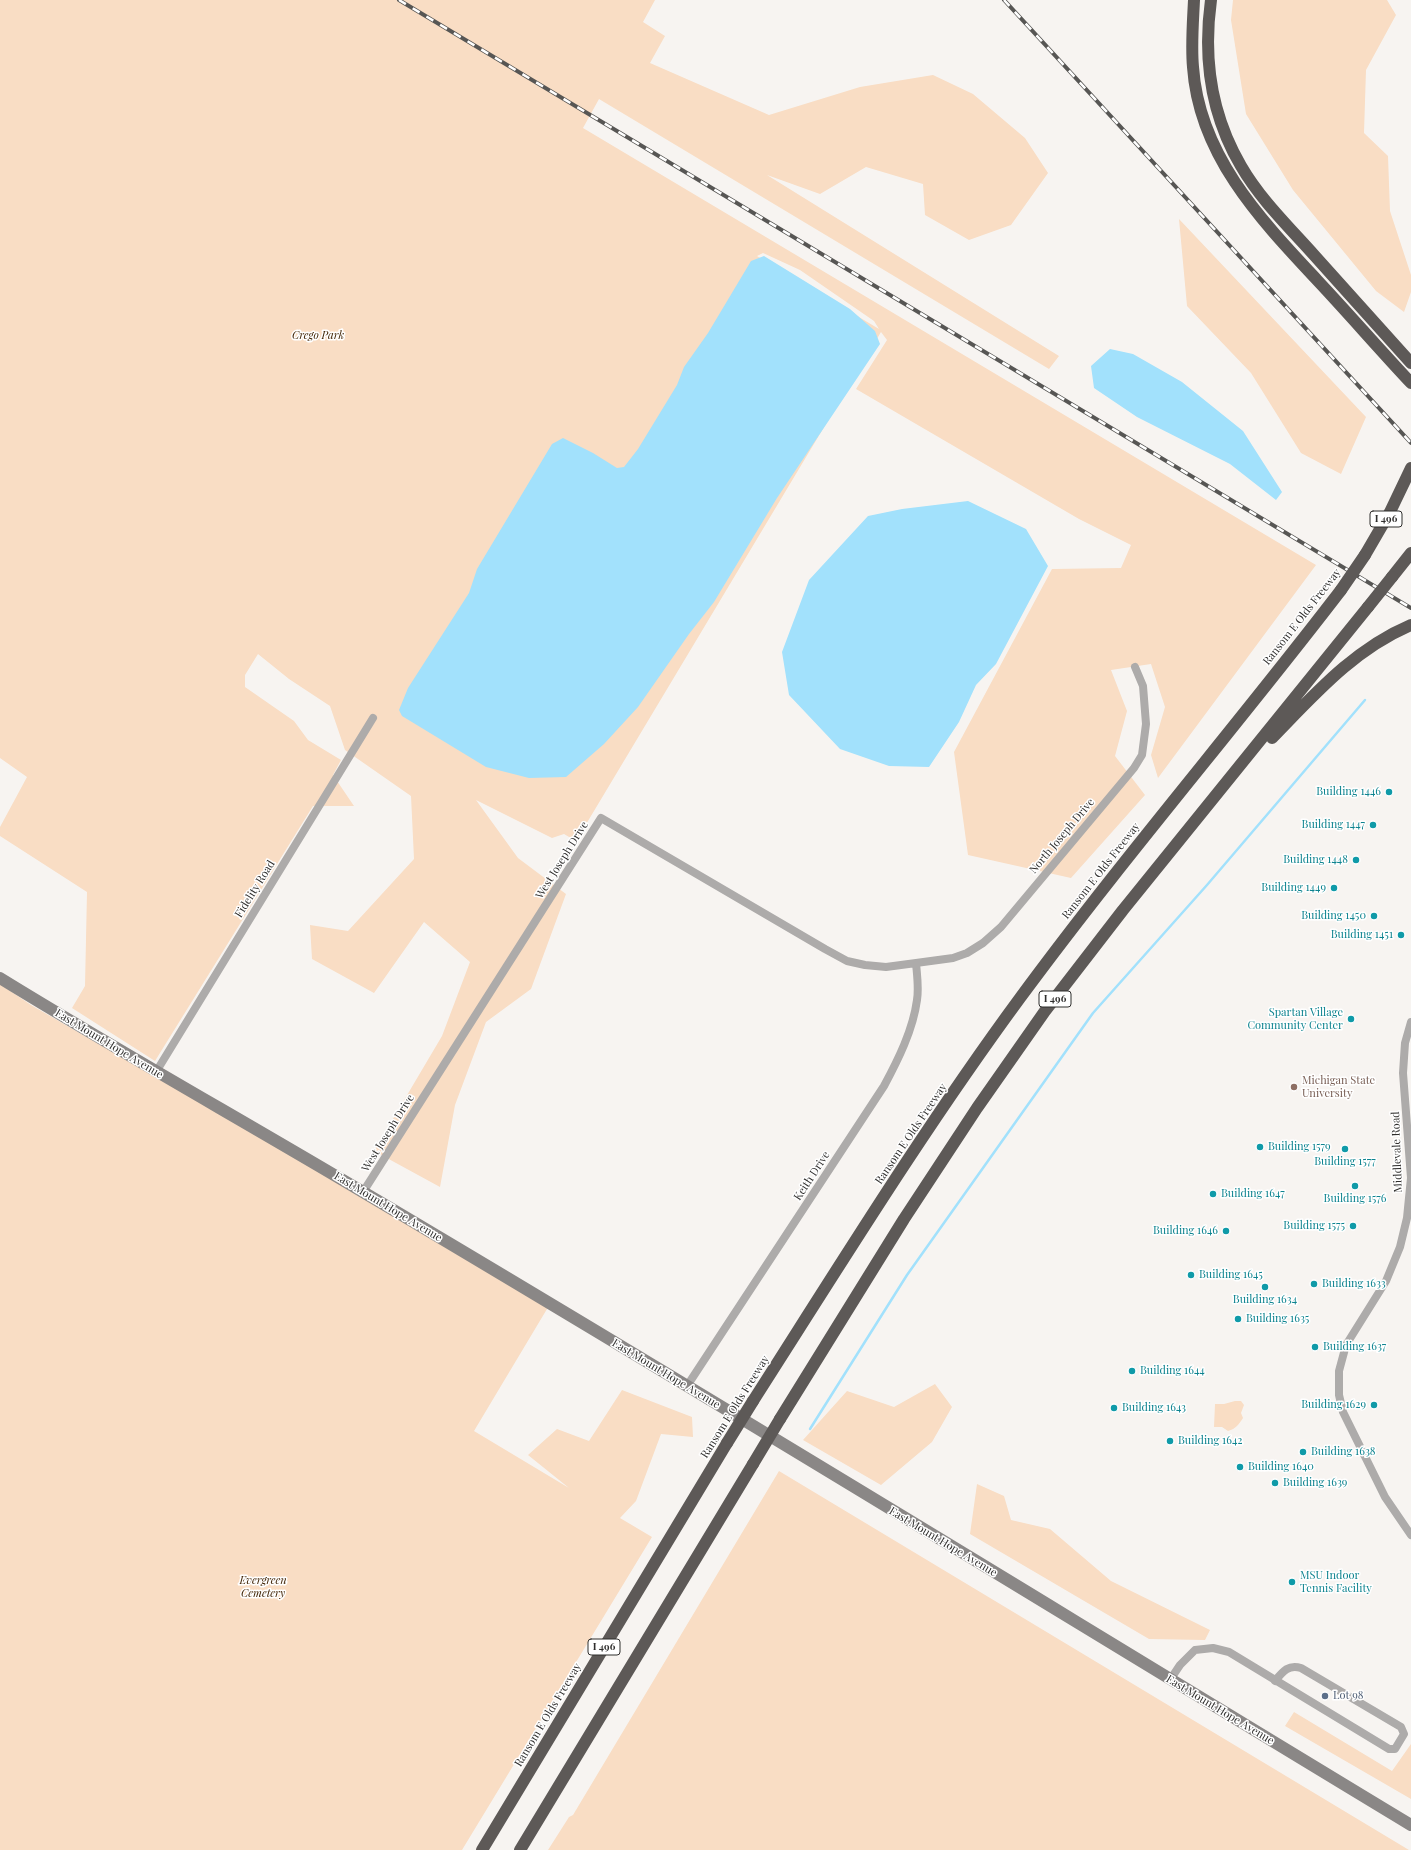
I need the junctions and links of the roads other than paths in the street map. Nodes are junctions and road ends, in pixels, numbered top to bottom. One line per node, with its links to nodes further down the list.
1 (1194, 0): 4 (highway)
2 (1197, 0): 4 (highway)
3 (1211, 0): 5 (highway)
4 (1192, 34): 6 (highway)
5 (1411, 363)
6 (1411, 383)
7 (1411, 468): 23 (highway, Ransom E Olds Freeway / I 496, bridge)
8 (1411, 553): 12 (highway, I 496, bridge)
9 (1406, 627): 12 (highway)
10 (1135, 667): 13 (street, North Joseph Drive)
11 (373, 718): 16 (street, Fidelity Road)
12 (1226, 783): 24 (highway, I 496, bridge)
13 (916, 963): 17 (street, West Joseph Drive); 18 (street, Keith Drive)
14 (0, 978): 16 (street, East Mount Hope Avenue)
15 (1411, 1022): 19 (street, Middlevale Road)
16 (156, 1072): 17 (street, East Mount Hope Avenue)
17 (363, 1192): 18 (street, East Mount Hope Avenue)
18 (687, 1386): 20 (street, East Mount Hope Avenue)
19 (1411, 1534)
20 (1170, 1680): 21 (street); 22 (street, East Mount Hope Avenue)
21 (1275, 1681): 21 (street)
22 (1411, 1825)
23 (482, 1850)
24 (520, 1850)

